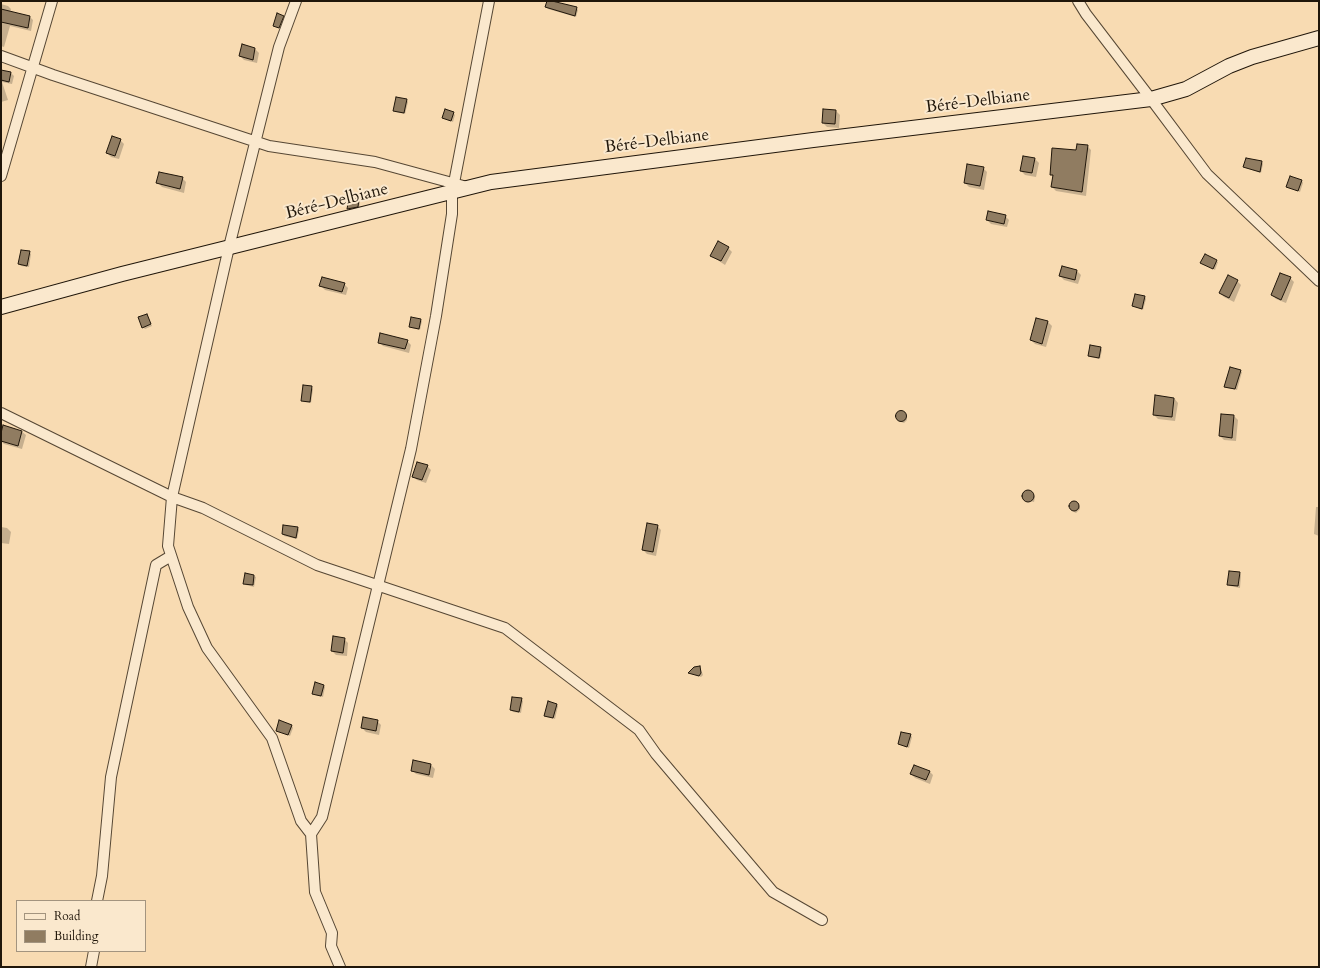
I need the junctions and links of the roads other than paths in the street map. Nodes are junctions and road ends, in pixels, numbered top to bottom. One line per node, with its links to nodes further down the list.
1 (52, 1): 7 (street)
2 (296, 1): 9 (street)
3 (489, 1): 11 (street)
4 (1078, 1): 8 (street)
5 (1319, 38): 8 (street, Béré-Delbiane)
6 (1, 56): 7 (street)
7 (33, 68): 9 (street); 10 (street)
8 (1151, 99): 11 (street, Béré-Delbiane); 13 (street)
9 (255, 141): 11 (street); 12 (street)
10 (1, 176)
11 (453, 187): 12 (street, Béré-Delbiane); 18 (street)
12 (229, 247): 14 (street, Béré-Delbiane); 16 (street)
13 (1319, 281)
14 (1, 307)
15 (1, 413): 16 (street)
16 (172, 497): 17 (street); 18 (street)
17 (171, 556): 19 (street); 20 (street)
18 (379, 586): 19 (street); 21 (street)
19 (311, 834): 24 (street)
20 (97, 900)
21 (822, 920)
22 (94, 952): 23 (street)
23 (91, 967)
24 (340, 967)

